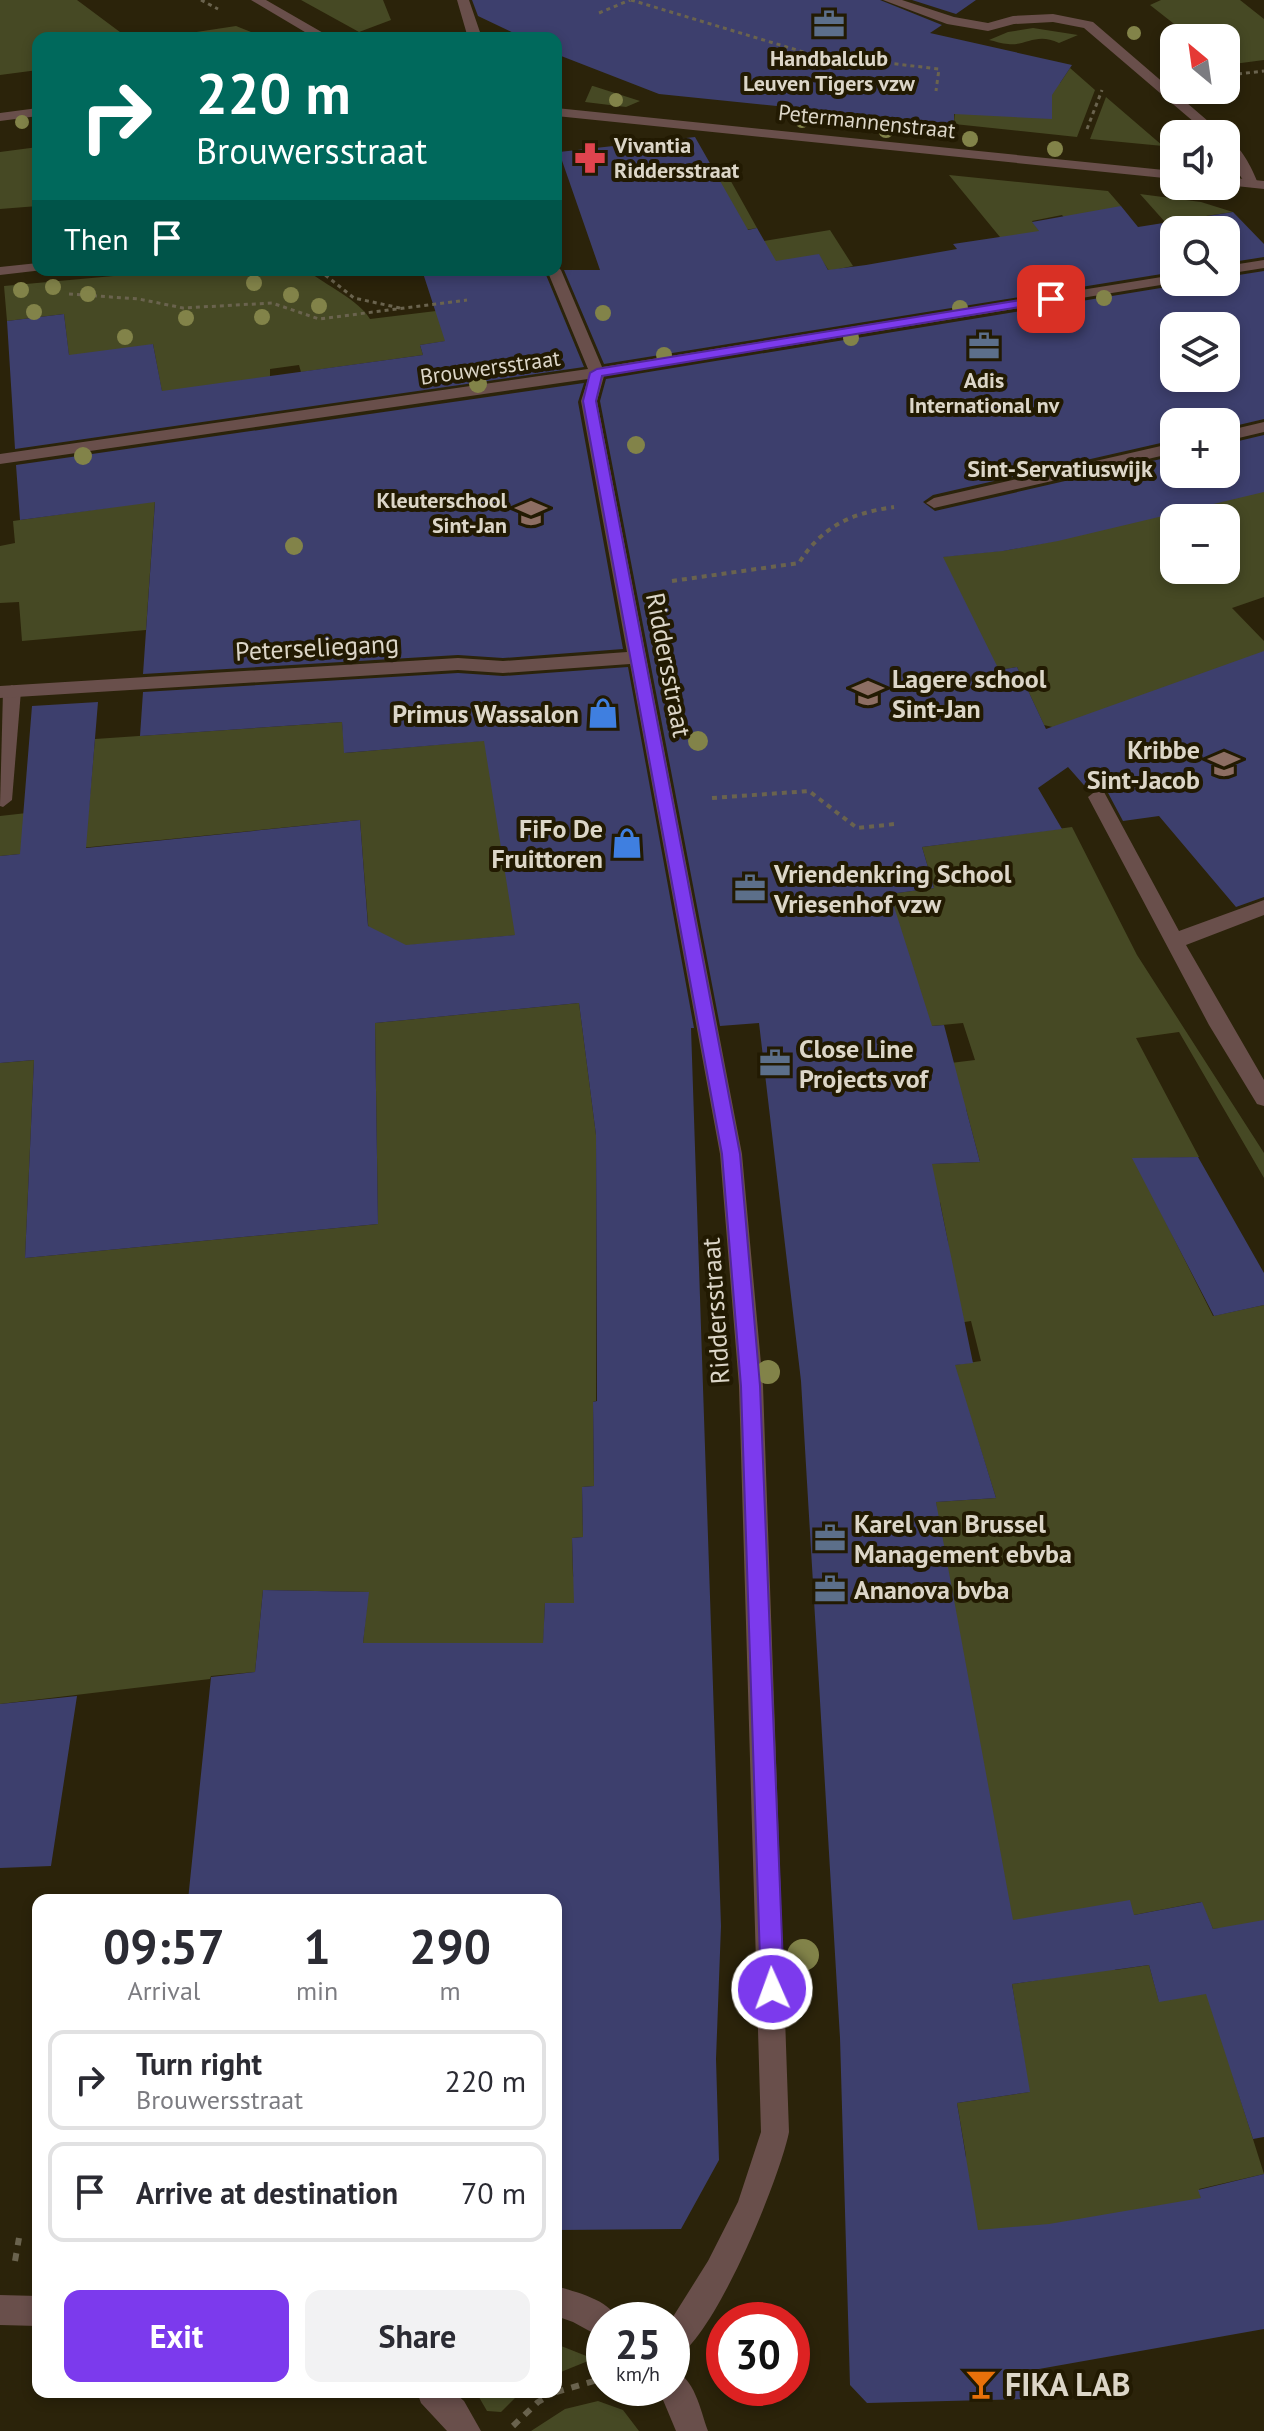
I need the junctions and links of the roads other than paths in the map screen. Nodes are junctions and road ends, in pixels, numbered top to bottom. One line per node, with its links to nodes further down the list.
1 (257, 0): 4 (street)
2 (463, 0): 5 (street)
3 (889, 0): 9 (street)
4 (314, 32)
5 (473, 32)
6 (32, 113): 8 (street)
7 (562, 113): 11 (street, Petermannenstraat)
8 (0, 117)
9 (1200, 120)
10 (1240, 160): 12 (street)
11 (1160, 174)
12 (1257, 184)
13 (1264, 264): 15 (street)
14 (32, 268): 16 (street)
15 (1240, 268)
16 (0, 271)
17 (557, 276): 19 (street)
18 (1160, 281): 19 (street, Brouwersstraat)
19 (597, 373): 23 (street, Brouwersstraat); 25 (street, Riddersstraat)
20 (1264, 427): 21 (street)
21 (1240, 433)
22 (1160, 451): 24 (street)
23 (0, 459)
24 (934, 503)
25 (637, 657): 26 (street, Peterseliegang); 36 (street, Riddersstraat)
26 (6, 691): 28 (street)
27 (1097, 797): 30 (street)
28 (3, 800)
29 (1264, 907): 30 (street)
30 (1174, 941): 31 (street)
31 (1264, 1098)
32 (562, 2303): 35 (street)
33 (0, 2310): 34 (street)
34 (32, 2311)
35 (586, 2312)
36 (690, 2320)
37 (438, 2398): 39 (street)
38 (684, 2406): 40 (street)
39 (465, 2431)
40 (692, 2431)

